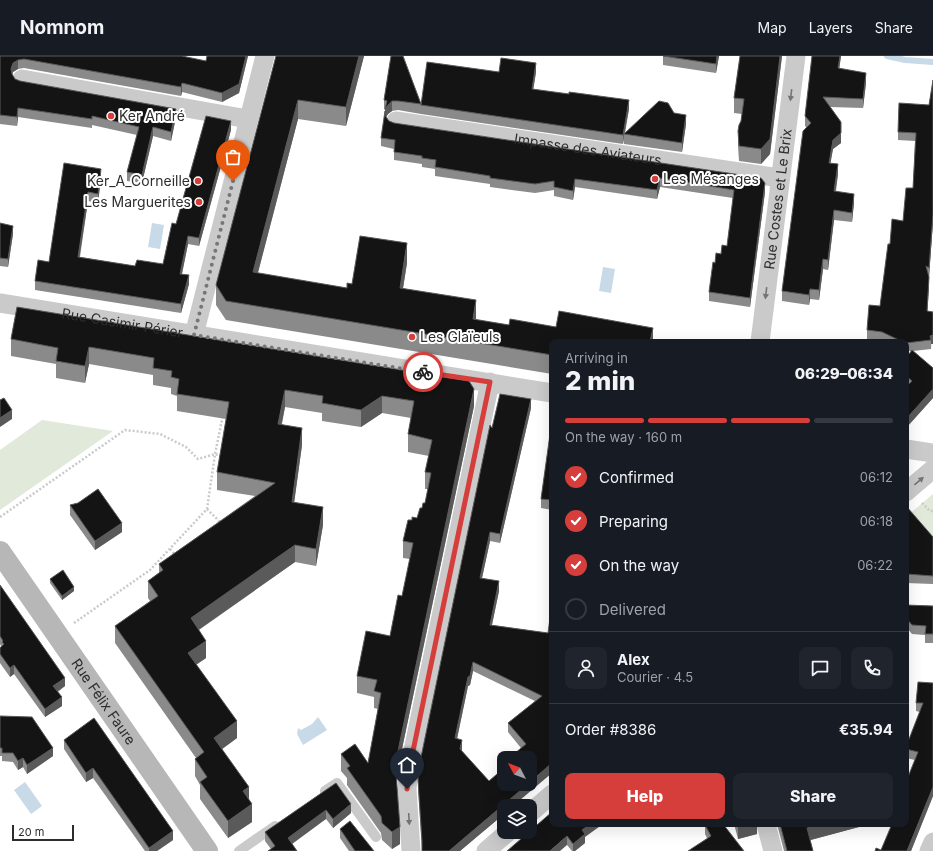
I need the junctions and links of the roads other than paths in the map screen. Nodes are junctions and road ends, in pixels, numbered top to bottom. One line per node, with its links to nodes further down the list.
1 (265, 56): 4 (street)
2 (796, 56): 6 (street, Rue Costes et Le Brix, one-way to 6)
3 (22, 79): 4 (street)
4 (248, 119): 8 (street)
5 (396, 121): 6 (street, Impasse des Aviateurs)
6 (780, 178): 9 (street, Rue Costes et Le Brix, one-way to 9)
7 (0, 303): 8 (street, Rue Casimir Périer)
8 (194, 335): 10 (street, Rue Casimir Périer)
9 (760, 339)
10 (490, 382): 11 (street, Rue Casimir Périer); 27 (street, one-way to 27)
11 (549, 392)
12 (909, 449): 13 (street)
13 (933, 453)
14 (933, 469): 15 (street, one-way to 14)
15 (913, 497)
16 (0, 552): 25 (street, Rue Félix Faure)
17 (318, 796): 22 (lane)
18 (549, 797): 19 (street)
19 (537, 807)
20 (286, 818): 26 (lane)
21 (767, 827): 29 (street)
22 (376, 837)
23 (500, 839): 28 (street)
24 (933, 842): 30 (street)
25 (207, 851)
26 (239, 851)
27 (411, 851)
28 (486, 851)
29 (773, 851)
30 (929, 851)

